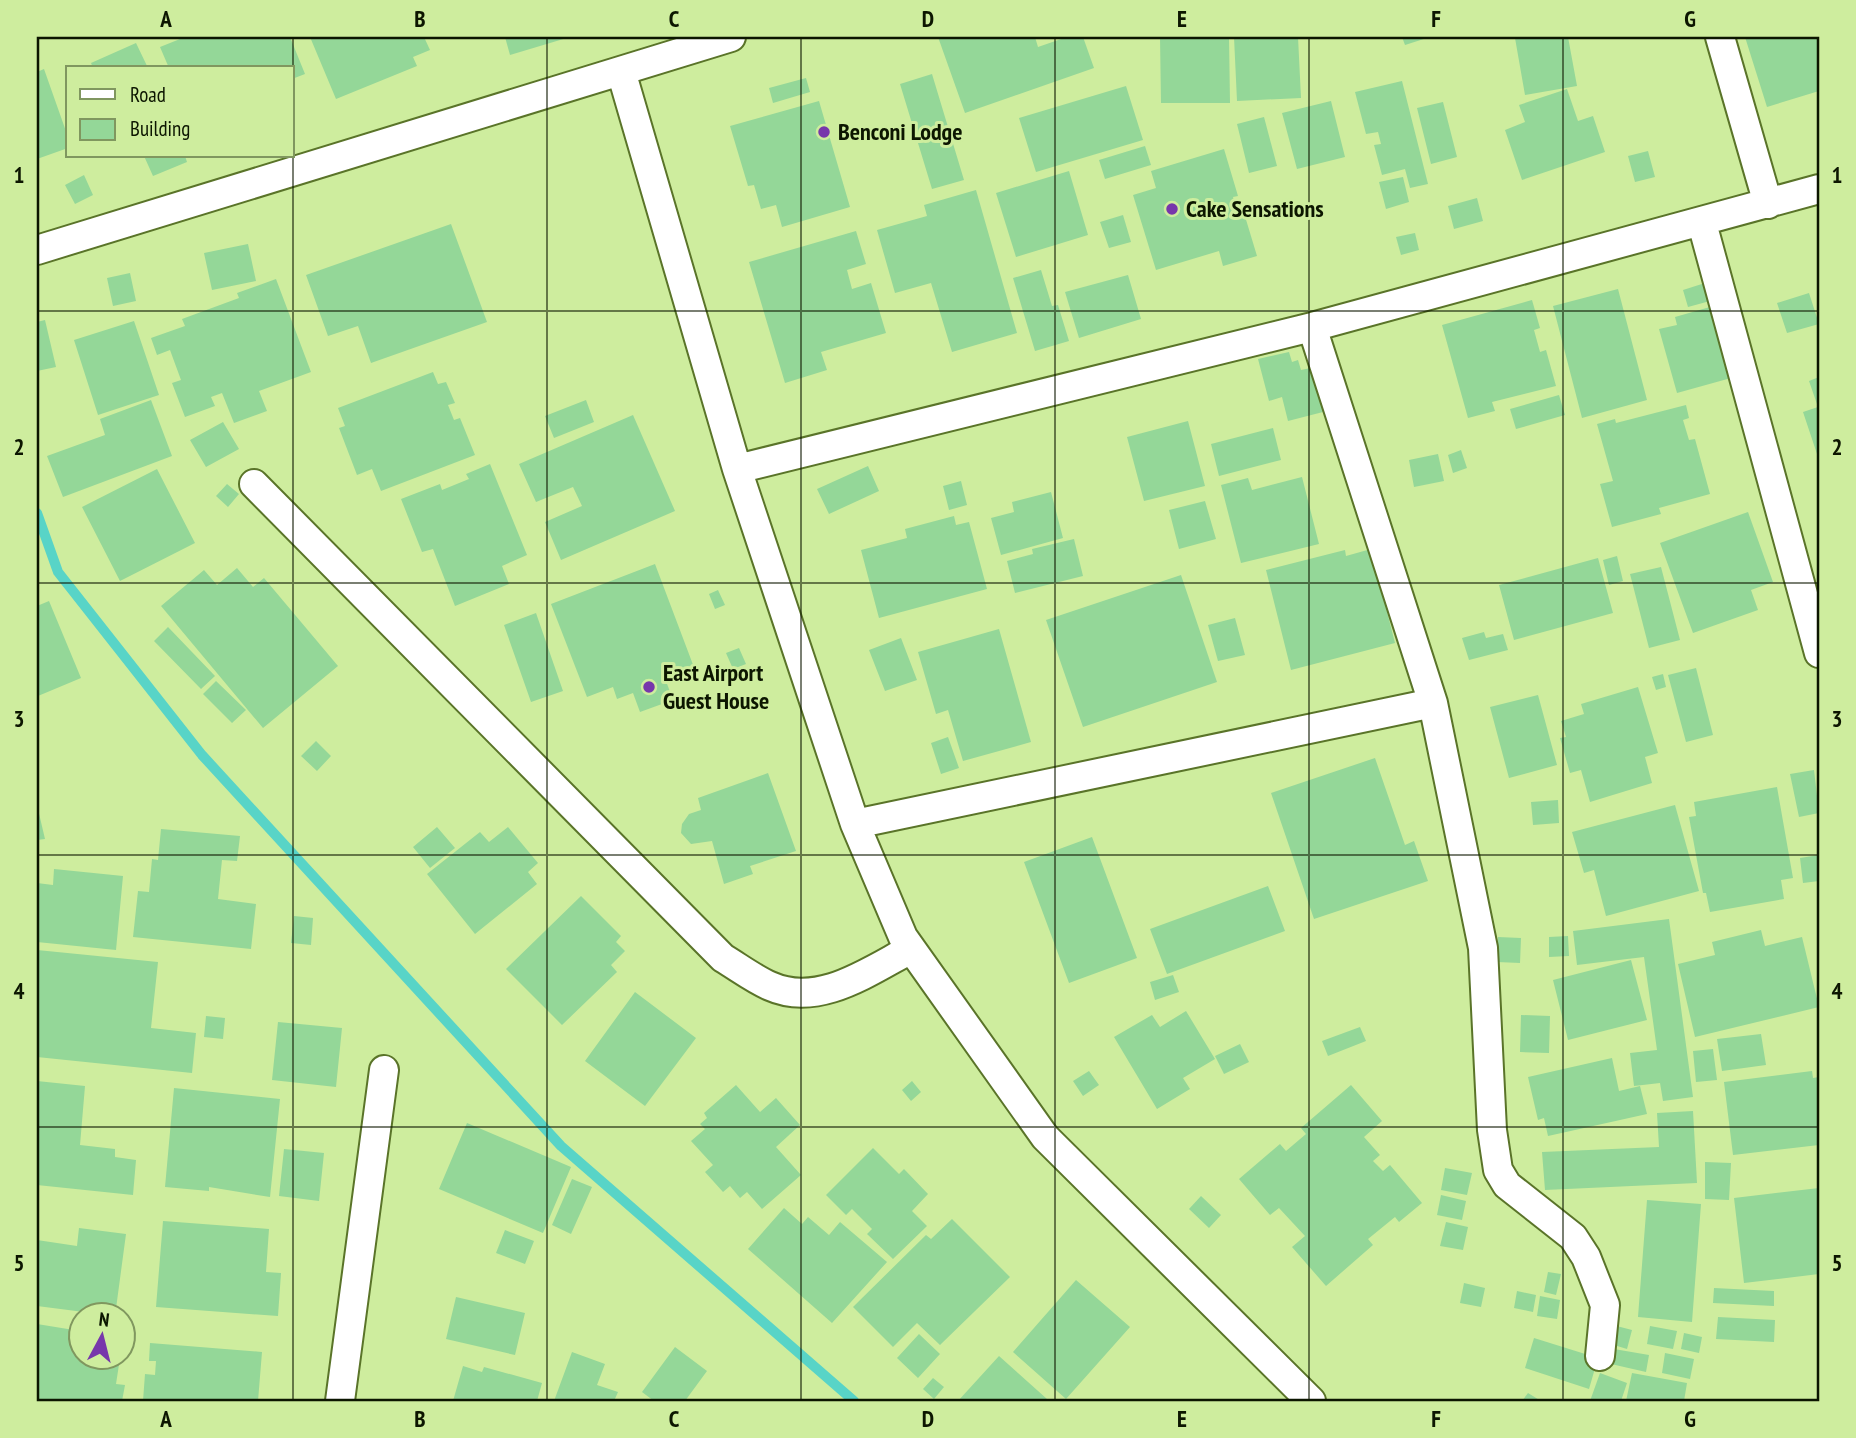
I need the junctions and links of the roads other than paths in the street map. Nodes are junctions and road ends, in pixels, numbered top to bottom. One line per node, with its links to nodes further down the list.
1 (731, 37): 3 (street)
2 (1720, 37): 5 (street)
3 (621, 71): 7 (street); 9 (street)
4 (1819, 189): 5 (street)
5 (1768, 204): 6 (street)
6 (1702, 223): 8 (street); 11 (street)
7 (37, 250)
8 (1311, 327): 9 (street); 12 (street)
9 (737, 469): 13 (street)
10 (254, 484): 14 (street)
11 (1819, 653)
12 (1433, 703): 13 (street); 16 (street)
13 (855, 824): 14 (street)
14 (911, 948): 18 (street)
15 (384, 1070): 17 (street)
16 (1600, 1356)
17 (340, 1401)
18 (1311, 1401)

